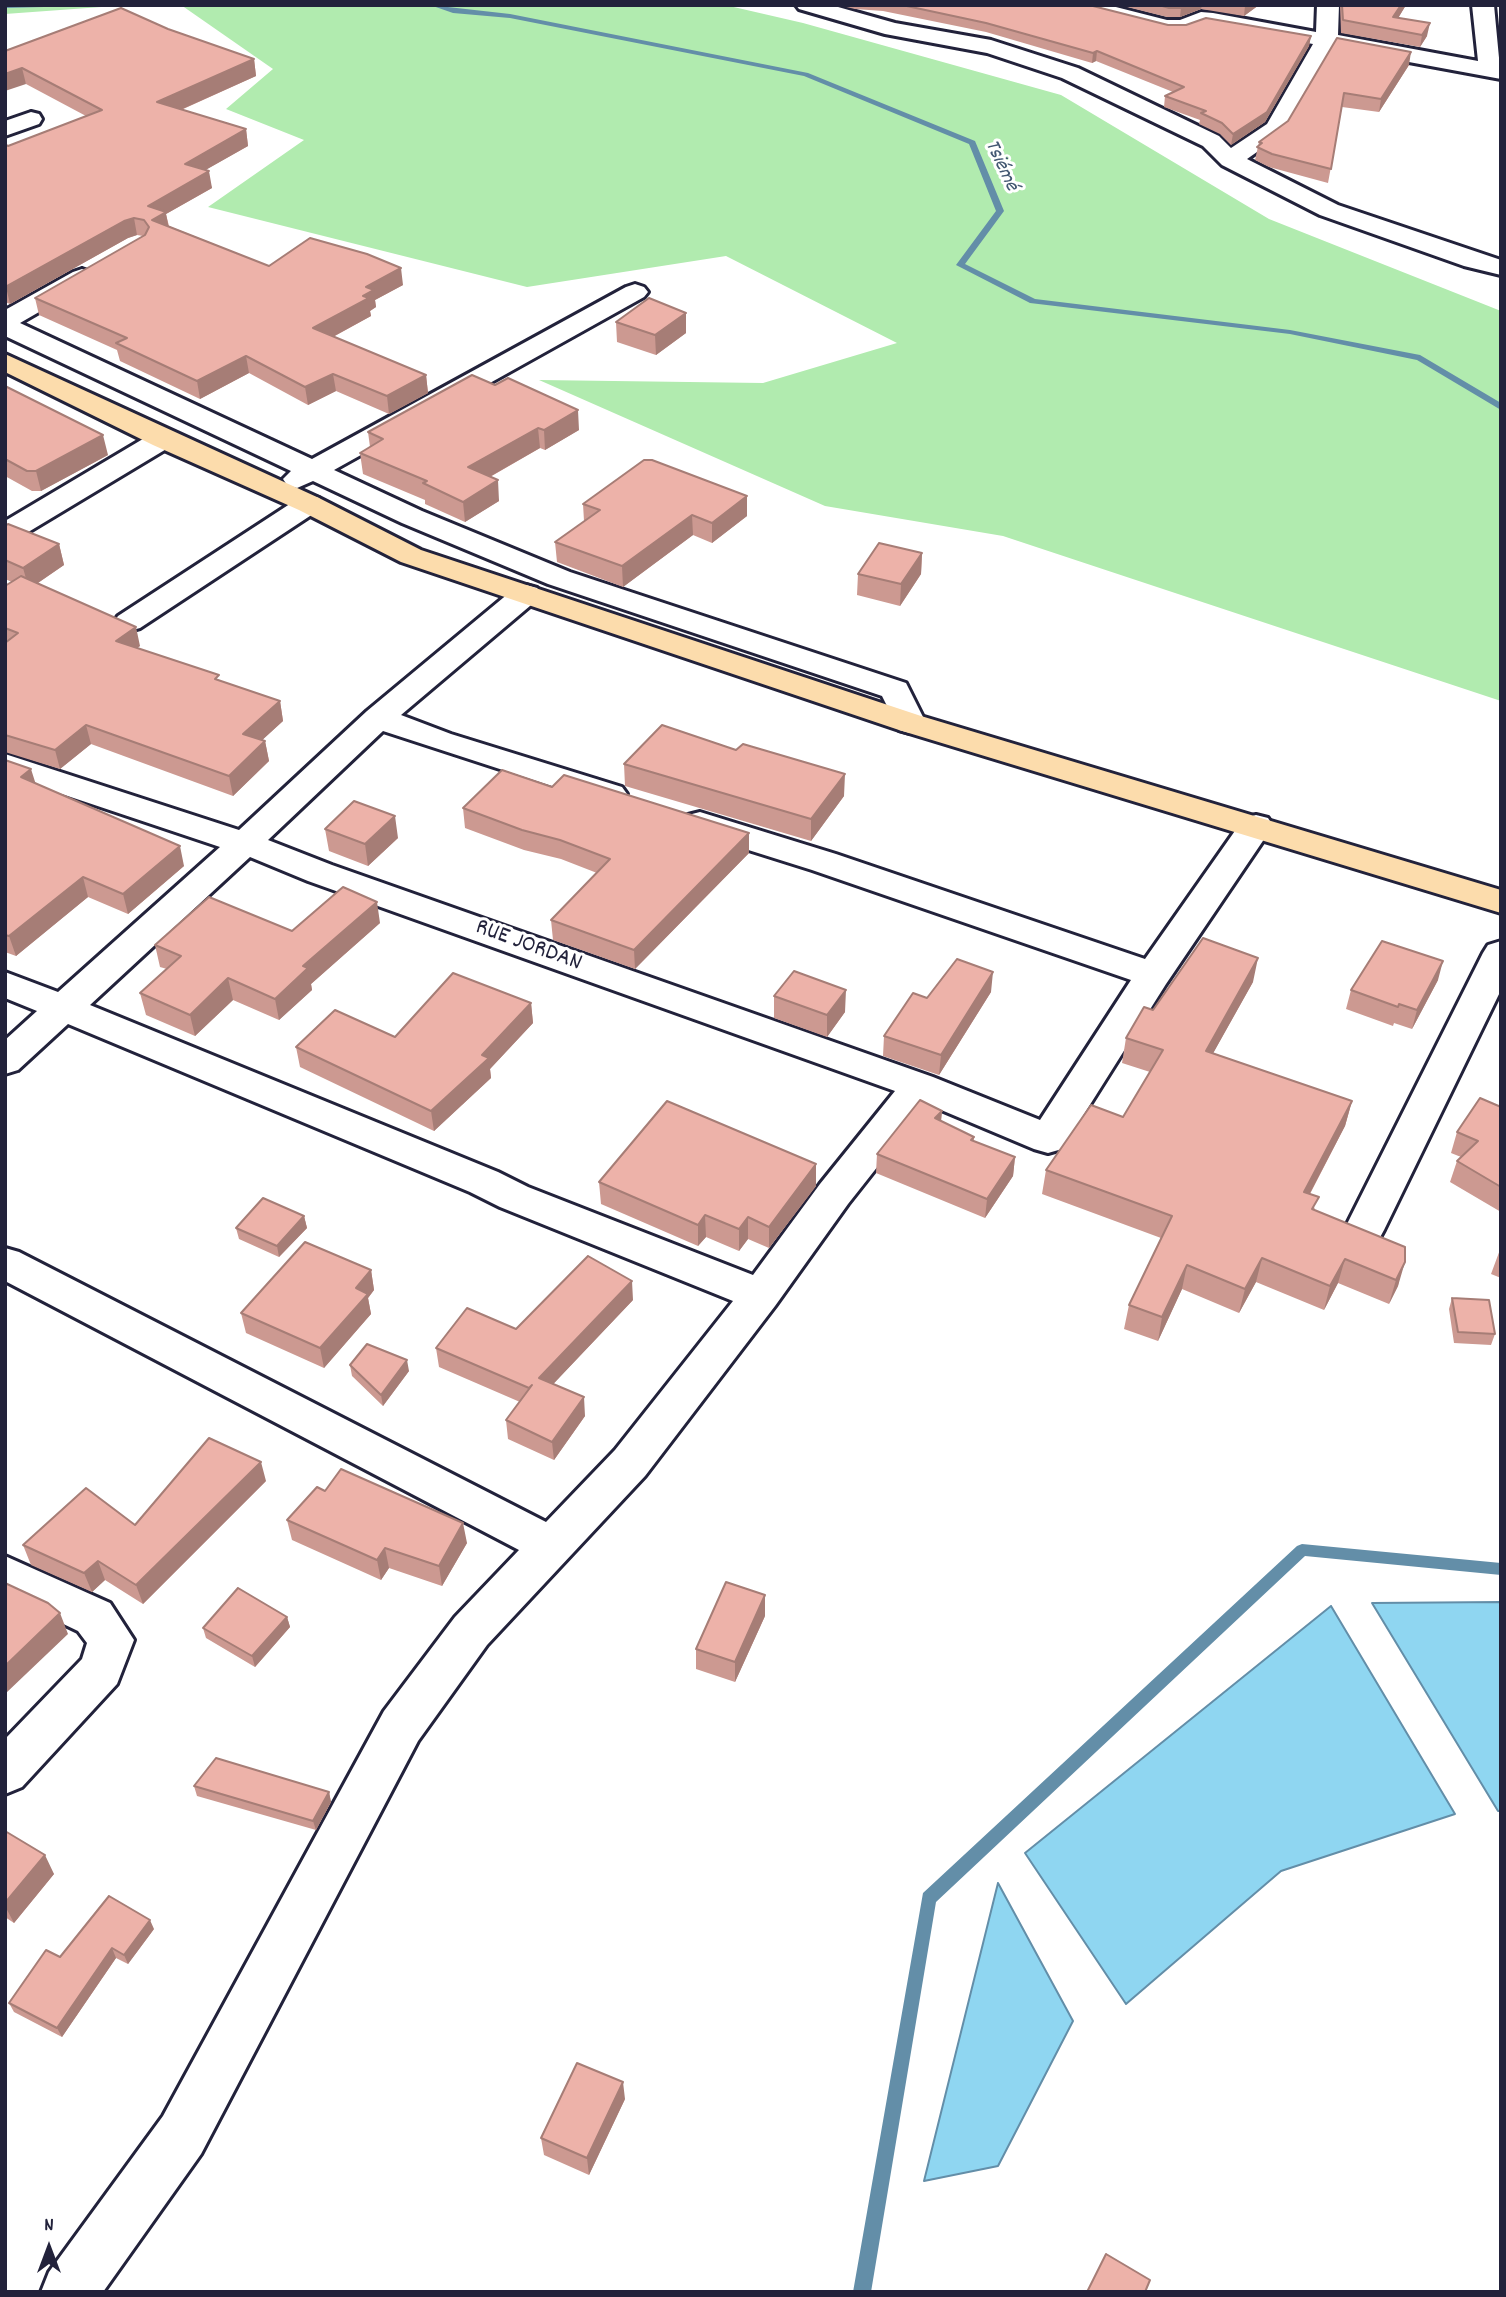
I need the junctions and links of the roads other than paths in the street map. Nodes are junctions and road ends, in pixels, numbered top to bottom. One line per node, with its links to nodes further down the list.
1 (806, 5): 9 (street)
2 (1081, 5): 5 (street)
3 (1328, 5): 5 (street)
4 (1483, 5): 6 (street)
5 (1327, 38): 6 (street); 9 (street)
6 (1495, 71)
7 (31, 118): 8 (street)
8 (5, 129)
9 (1230, 160): 11 (street)
10 (102, 266): 13 (street)
11 (1501, 268)
12 (635, 292): 16 (street)
13 (5, 324): 16 (street)
14 (6, 362): 15 (main road)
15 (163, 439): 17 (main road); 19 (street)
16 (314, 471): 17 (street); 23 (street)
17 (276, 489): 18 (main road)
18 (309, 504): 20 (main road); 21 (street)
19 (5, 534)
20 (526, 594): 22 (street); 23 (main road)
21 (128, 622)
22 (378, 718): 26 (street); 29 (street)
23 (910, 723): 25 (main road)
24 (5, 764): 26 (street, RUE JORDAN)
25 (1256, 826): 27 (main road); 29 (street)
26 (245, 843): 31 (street); 33 (street, RUE JORDAN)
27 (1501, 902)
28 (1501, 953): 34 (street)
29 (1153, 975): 33 (street, RUE JORDAN)
30 (5, 984): 31 (street)
31 (64, 1008): 32 (street); 36 (street)
32 (5, 1061)
33 (920, 1086): 36 (street)
34 (1364, 1230)
35 (5, 1263): 37 (street)
36 (761, 1295): 37 (street)
37 (552, 1546): 40 (street)
38 (5, 1575): 39 (street)
39 (5, 1772)
40 (69, 2292)

